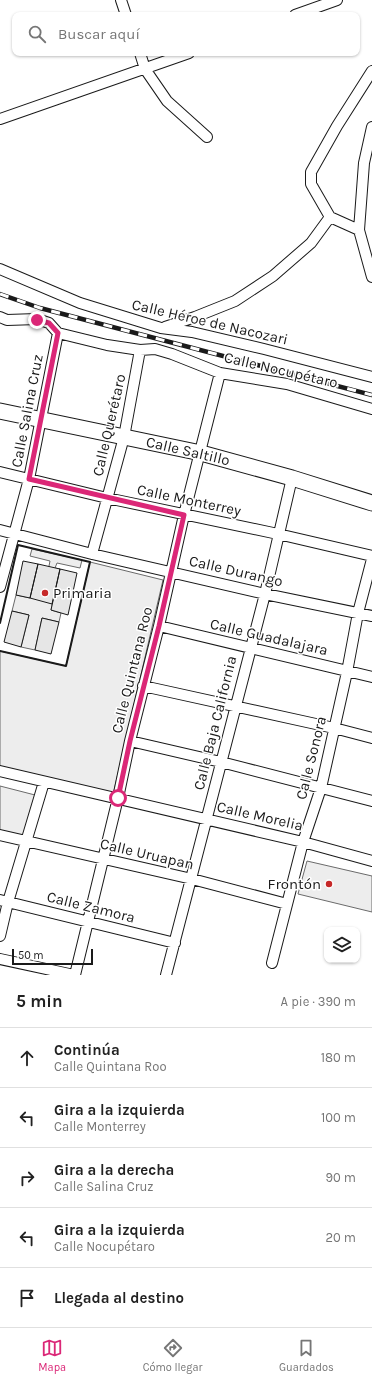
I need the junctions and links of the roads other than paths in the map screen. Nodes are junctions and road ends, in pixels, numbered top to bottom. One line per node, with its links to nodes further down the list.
1 (121, 0): 3 (street)
2 (336, 0): 4 (street)
3 (125, 12)
4 (303, 12)
5 (141, 56): 7 (street)
6 (180, 56): 7 (street)
7 (145, 68): 9 (street); 11 (street)
8 (372, 71): 12 (street)
9 (0, 119)
10 (372, 128): 13 (street)
11 (207, 137)
12 (330, 217): 13 (street); 17 (street)
13 (359, 230): 15 (street)
14 (0, 269): 17 (street, Calle Héroe de Nacozari)
15 (372, 277)
16 (0, 317): 18 (street, Calle Nocupétaro)
17 (161, 328): 21 (street, Calle Héroe de Nacozari)
18 (58, 333): 19 (street, Calle Nocupétaro); 24 (street, Calle Salina Cruz)
19 (140, 350): 20 (street, Calle Nocupétaro); 25 (street, Calle Querétaro)
20 (220, 373): 22 (street, Calle Nocupétaro); 26 (street, Calle Quintana Roo)
21 (372, 377)
22 (372, 409)
23 (0, 411): 24 (main road, Calle Saltillo)
24 (41, 419): 25 (main road, Calle Saltillo); 29 (street, Calle Salina Cruz)
25 (124, 437): 26 (main road, Calle Saltillo); 30 (street, Calle Querétaro)
26 (201, 453): 28 (main road, Calle Saltillo); 32 (street, Calle Quintana Roo)
27 (0, 472): 29 (street, Calle Monterrey)
28 (292, 478): 31 (main road, Calle Saltillo); 35 (street, Calle Baja California)
29 (29, 479): 30 (street, Calle Monterrey); 34 (street, Calle Salina Cruz)
30 (107, 498): 32 (street, Calle Monterrey); 36 (street, Calle Querétaro)
31 (372, 503)
32 (184, 515): 35 (street, Calle Monterrey); 39 (street, Calle Quintana Roo)
33 (0, 530): 34 (street, Calle Durango)
34 (15, 533): 36 (street, Calle Durango); 40 (street, Calle Salina Cruz)
35 (278, 534): 37 (street, Calle Monterrey); 41 (street, Calle Baja California)
36 (92, 554): 39 (street, Calle Durango)
37 (372, 556)
38 (372, 559): 42 (street, Calle Sonora)
39 (172, 571): 41 (street, Calle Durango); 44 (street, Calle Quintana Roo)
40 (0, 587)
41 (265, 594): 42 (street, Calle Durango); 45 (street, Calle Baja California)
42 (358, 613): 43 (street, Calle Durango); 46 (street, Calle Sonora)
43 (372, 616)
44 (159, 626): 45 (street, Calle Guadalajara); 48 (street, Calle Quintana Roo)
45 (250, 649): 46 (street, Calle Guadalajara); 49 (street, Calle Baja California)
46 (347, 672): 47 (street, Calle Guadalajara); 50 (street, Calle Sonora)
47 (372, 677)
48 (143, 686): 49 (street); 52 (street, Calle Quintana Roo)
49 (235, 706): 50 (street); 53 (street, Calle Baja California)
50 (334, 728): 51 (street); 56 (street, Calle Sonora)
51 (372, 738)
52 (130, 741): 53 (street); 57 (street, Calle Quintana Roo)
53 (221, 762): 56 (street); 59 (street, Calle Baja California)
54 (0, 771): 55 (street, Calle Morelia)
55 (44, 782): 57 (street, Calle Morelia); 61 (street)
56 (321, 788): 58 (street); 62 (street, Calle Sonora)
57 (118, 798): 59 (street, Calle Morelia); 63 (street, Calle Quintana Roo)
58 (372, 801)
59 (206, 819): 62 (street, Calle Morelia); 65 (street, Calle Baja California)
60 (0, 835): 61 (street, Calle Uruapan)
61 (26, 841): 63 (street, Calle Uruapan); 66 (street)
62 (302, 842): 64 (street, Calle Morelia); 67 (street, Calle Sonora)
63 (103, 859): 65 (street, Calle Uruapan); 68 (street, Calle Quintana Roo)
64 (372, 861)
65 (192, 879): 67 (street, Calle Uruapan); 70 (street, Calle Baja California)
66 (4, 901): 68 (street, Calle Zamora); 69 (street)
67 (287, 904): 72 (street, Calle Sonora)
68 (87, 921): 70 (street, Calle Zamora); 73 (street, Calle Quintana Roo)
69 (0, 936)
70 (174, 943): 74 (street, Calle Baja California)
71 (0, 959): 73 (street)
72 (272, 963)
73 (74, 975)
74 (166, 975)

